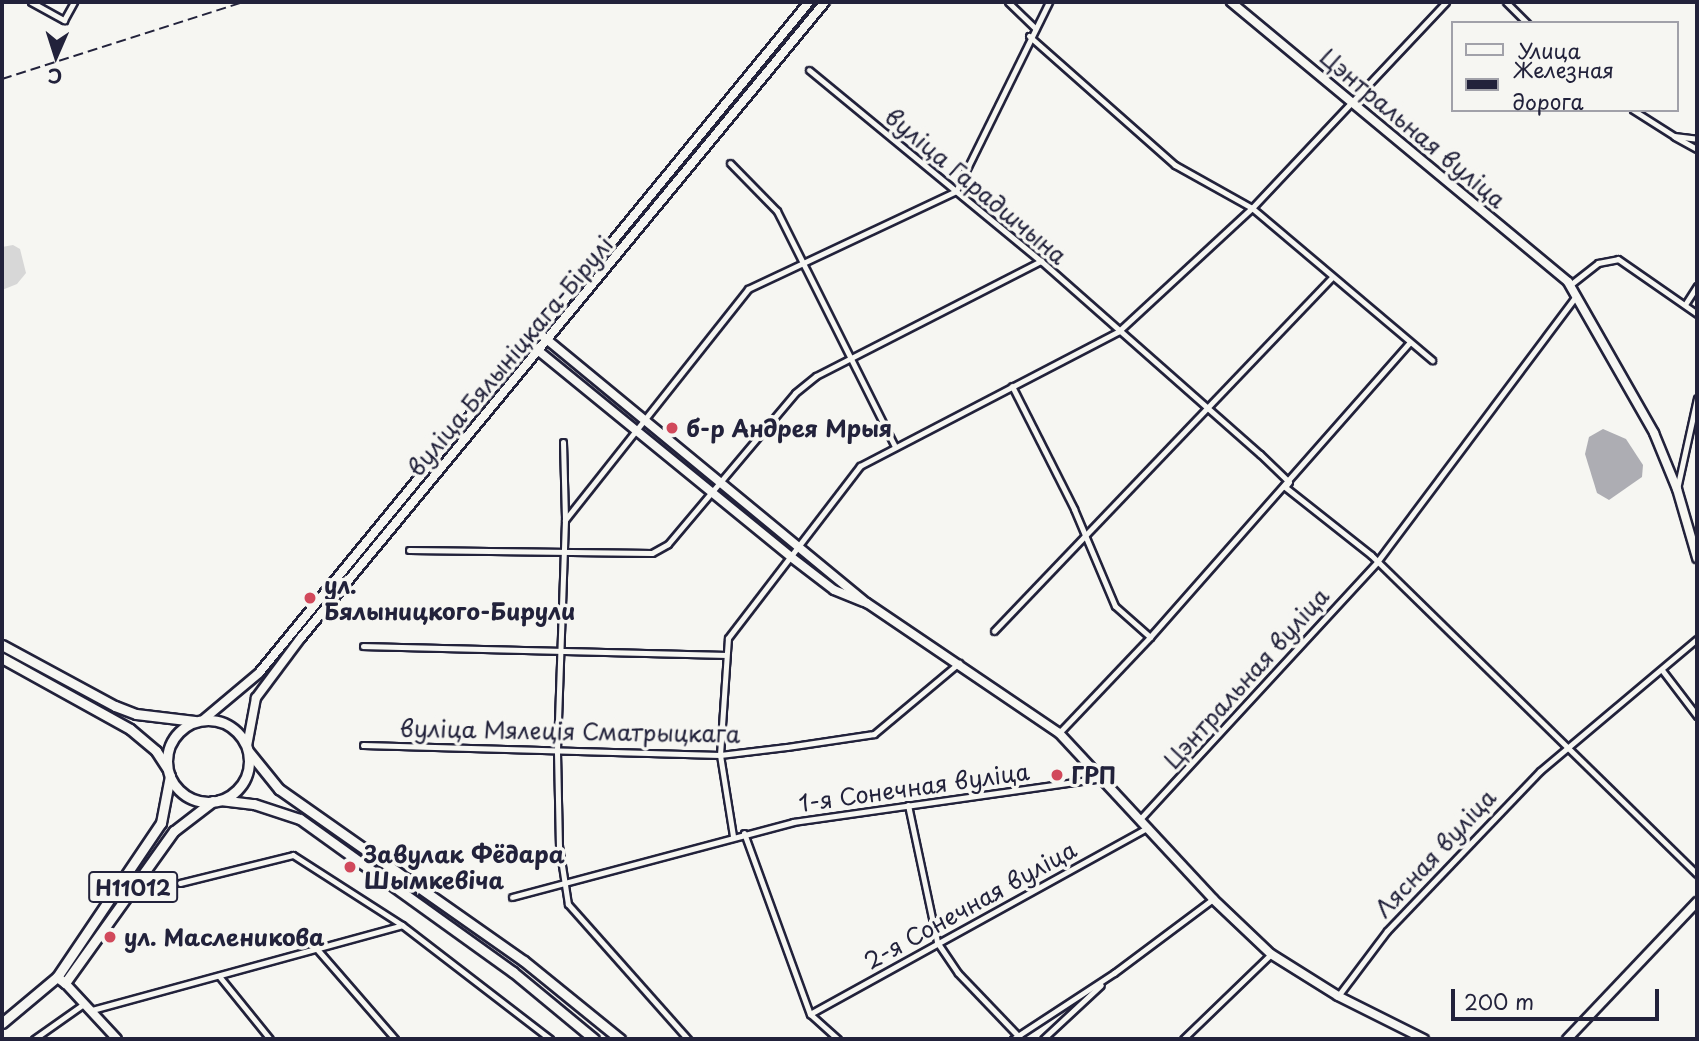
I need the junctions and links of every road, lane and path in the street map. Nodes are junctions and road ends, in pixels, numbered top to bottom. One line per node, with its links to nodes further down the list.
1 (31, 2): 2 (street)
2 (74, 2)
3 (809, 2): 31 (main road, вуліца Бялыніцкага-Бірулі)
4 (825, 2): 32 (main road, вуліца Бялыніцкага-Бірулі)
5 (1008, 2): 11 (street)
6 (1049, 2): 11 (street)
7 (1231, 2): 14 (main road, Цэнтральная вуліца)
8 (1446, 2): 14 (street)
9 (1506, 2): 10 (street)
10 (1525, 21)
11 (1034, 27): 12 (street)
12 (1029, 36): 20 (street); 21 (street)
13 (809, 70): 20 (street, вуліца Гарадшчына)
14 (1350, 101): 21 (street); 25 (main road, Цэнтральная вуліца)
15 (1636, 112): 16 (street)
16 (1674, 136): 17 (street); 18 (street)
17 (1697, 139)
18 (1697, 149)
19 (730, 163): 22 (street)
20 (956, 191): 22 (street); 23 (street, вуліца Гарадшчына)
21 (1252, 208): 24 (street); 30 (street)
22 (804, 261): 36 (street); 41 (street)
23 (1041, 261): 30 (street, вуліца Гарадшчына); 36 (street)
24 (1331, 278): 33 (street); 40 (street)
25 (1570, 285): 27 (main road, Цэнтральная вуліца); 28 (street)
26 (1697, 286): 28 (street)
27 (1575, 297): 47 (main road); 56 (street, Цэнтральная вуліца)
28 (1686, 303): 29 (street)
29 (1697, 314)
30 (1119, 331): 38 (street); 40 (street)
31 (539, 333): 32 (main road); 34 (main road, вуліца Бялыніцкага-Бірулі / Н11012)
32 (548, 340): 35 (main road, вуліца Бялыніцкага-Бірулі); 41 (main road)
33 (1410, 342): 37 (street); 46 (street)
34 (530, 344): 35 (main road); 69 (main road, вуліца Бялыніцкага-Бірулі / Н11012)
35 (539, 351): 42 (main road); 73 (main road, вуліца Бялыніцкага-Бірулі / Н11012)
36 (850, 355): 44 (street); 45 (street)
37 (1432, 360)
38 (1012, 386): 44 (street); 50 (street)
39 (1697, 398): 47 (street)
40 (1209, 408): 46 (street); 50 (street)
41 (644, 422): 42 (street); 45 (main road)
42 (637, 430): 48 (main road); 49 (street)
43 (563, 442): 49 (street)
44 (894, 445): 51 (street)
45 (722, 484): 48 (street); 51 (main road)
46 (1287, 484): 56 (street); 59 (street)
47 (1677, 489): 55 (main road)
48 (714, 493): 53 (street); 54 (main road)
49 (565, 520): 53 (street)
50 (1084, 540): 58 (street); 59 (street)
51 (798, 548): 54 (street); 57 (main road)
52 (409, 550): 53 (street)
53 (564, 553): 63 (street)
54 (791, 557): 57 (main road); 64 (street)
55 (1697, 558)
56 (1377, 562): 72 (street); 80 (street, Цэнтральная вуліца)
57 (867, 603): 66 (main road)
58 (994, 631)
59 (1150, 638): 70 (street)
60 (1697, 639): 67 (street, Лясная вуліца)
61 (2, 645): 69 (main road)
62 (363, 646): 63 (street)
63 (561, 651): 64 (street); 74 (street)
64 (725, 655): 75 (street)
65 (2, 658): 76 (main road)
66 (960, 663): 70 (main road); 75 (street, вуліца Мялеція Сматрыцкага)
67 (1662, 670): 68 (street); 72 (street, Лясная вуліца)
68 (1697, 716)
69 (200, 720): 73 (main road); 76 (main road, Н11012)
70 (1059, 733): 77 (main road)
71 (363, 745): 74 (street, вуліца Мялеція Сматрыцкага)
72 (1568, 745): 84 (street); 97 (street, Лясная вуліца)
73 (248, 749): 78 (main road, Н11012); 109 (main road)
74 (557, 752): 75 (street, вуліца Мялеція Сматрыцкага); 85 (street)
75 (720, 755): 83 (street)
76 (169, 772): 78 (main road); 96 (main road, Н11012)
77 (1101, 778): 79 (street, 1-я Сонечная вуліца); 80 (main road)
78 (217, 801): 96 (main road, Н11012); 108 (main road)
79 (908, 805): 82 (street, 1-я Сонечная вуліца); 91 (street)
80 (1141, 818): 81 (main road)
81 (1148, 827): 88 (main road); 91 (street, 2-я Сонечная вуліца)
82 (744, 833): 83 (street, 1-я Сонечная вуліца); 100 (street)
83 (733, 836): 85 (street, 1-я Сонечная вуліца)
84 (1697, 874)
85 (564, 880): 87 (street, 1-я Сонечная вуліца); 110 (street)
86 (180, 883): 90 (street)
87 (512, 897)
88 (1213, 899): 93 (main road); 94 (street)
89 (1697, 902): 115 (main road)
90 (402, 925): 92 (street); 107 (street)
91 (937, 942): 100 (street, 2-я Сонечная вуліца); 102 (street)
92 (316, 948): 95 (street); 106 (street)
93 (1271, 954): 97 (main road); 113 (street)
94 (1114, 973): 102 (street); 112 (street)
95 (219, 976): 99 (street); 105 (street)
96 (61, 980): 98 (main road); 101 (main road, Н11012)
97 (1338, 996): 114 (main road)
98 (85, 1003): 99 (main road); 103 (street)
99 (92, 1010): 104 (main road)
100 (810, 1014): 111 (street)
101 (2, 1023)
102 (1017, 1038)
103 (34, 1039)
104 (117, 1039)
105 (270, 1039)
106 (395, 1039)
107 (550, 1039)
108 (594, 1039)
109 (620, 1039)
110 (688, 1039)
111 (838, 1039)
112 (1043, 1039)
113 (1182, 1039)
114 (1424, 1039)
115 (1567, 1039)

